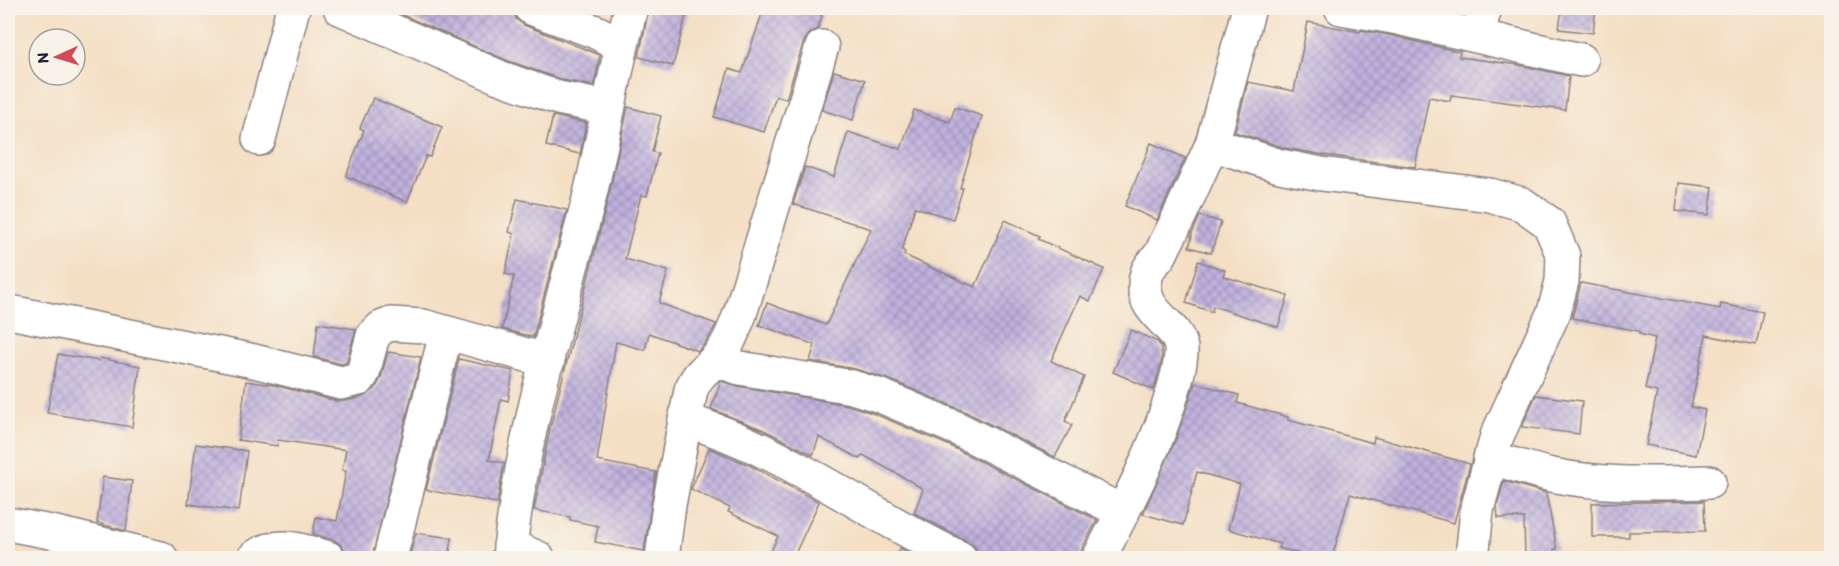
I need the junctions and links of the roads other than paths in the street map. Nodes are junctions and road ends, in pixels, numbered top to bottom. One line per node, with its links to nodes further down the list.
1 (293, 8): 13 (street)
2 (340, 8): 12 (street)
3 (531, 8): 9 (street)
4 (631, 8): 9 (street)
5 (1250, 8): 14 (street)
6 (1341, 8): 7 (street)
7 (1394, 12): 8 (street)
8 (1481, 22): 11 (street)
9 (621, 45): 12 (street)
10 (822, 46): 17 (street)
11 (1581, 60)
12 (608, 108): 18 (street)
13 (259, 139)
14 (1212, 144): 20 (street); 22 (street)
15 (15, 313): 16 (street)
16 (446, 333): 18 (street); 29 (street)
17 (716, 360): 19 (street); 22 (street)
18 (548, 361): 24 (street)
19 (684, 420): 25 (street); 30 (street)
20 (1490, 458): 21 (street); 32 (street)
21 (1709, 482)
22 (1123, 512): 31 (street)
23 (8, 524): 26 (street)
24 (519, 554)
25 (667, 557)
26 (162, 558)
27 (254, 558): 28 (street)
28 (327, 558)
29 (390, 558)
30 (960, 558)
31 (1099, 558)
32 (1472, 558)

